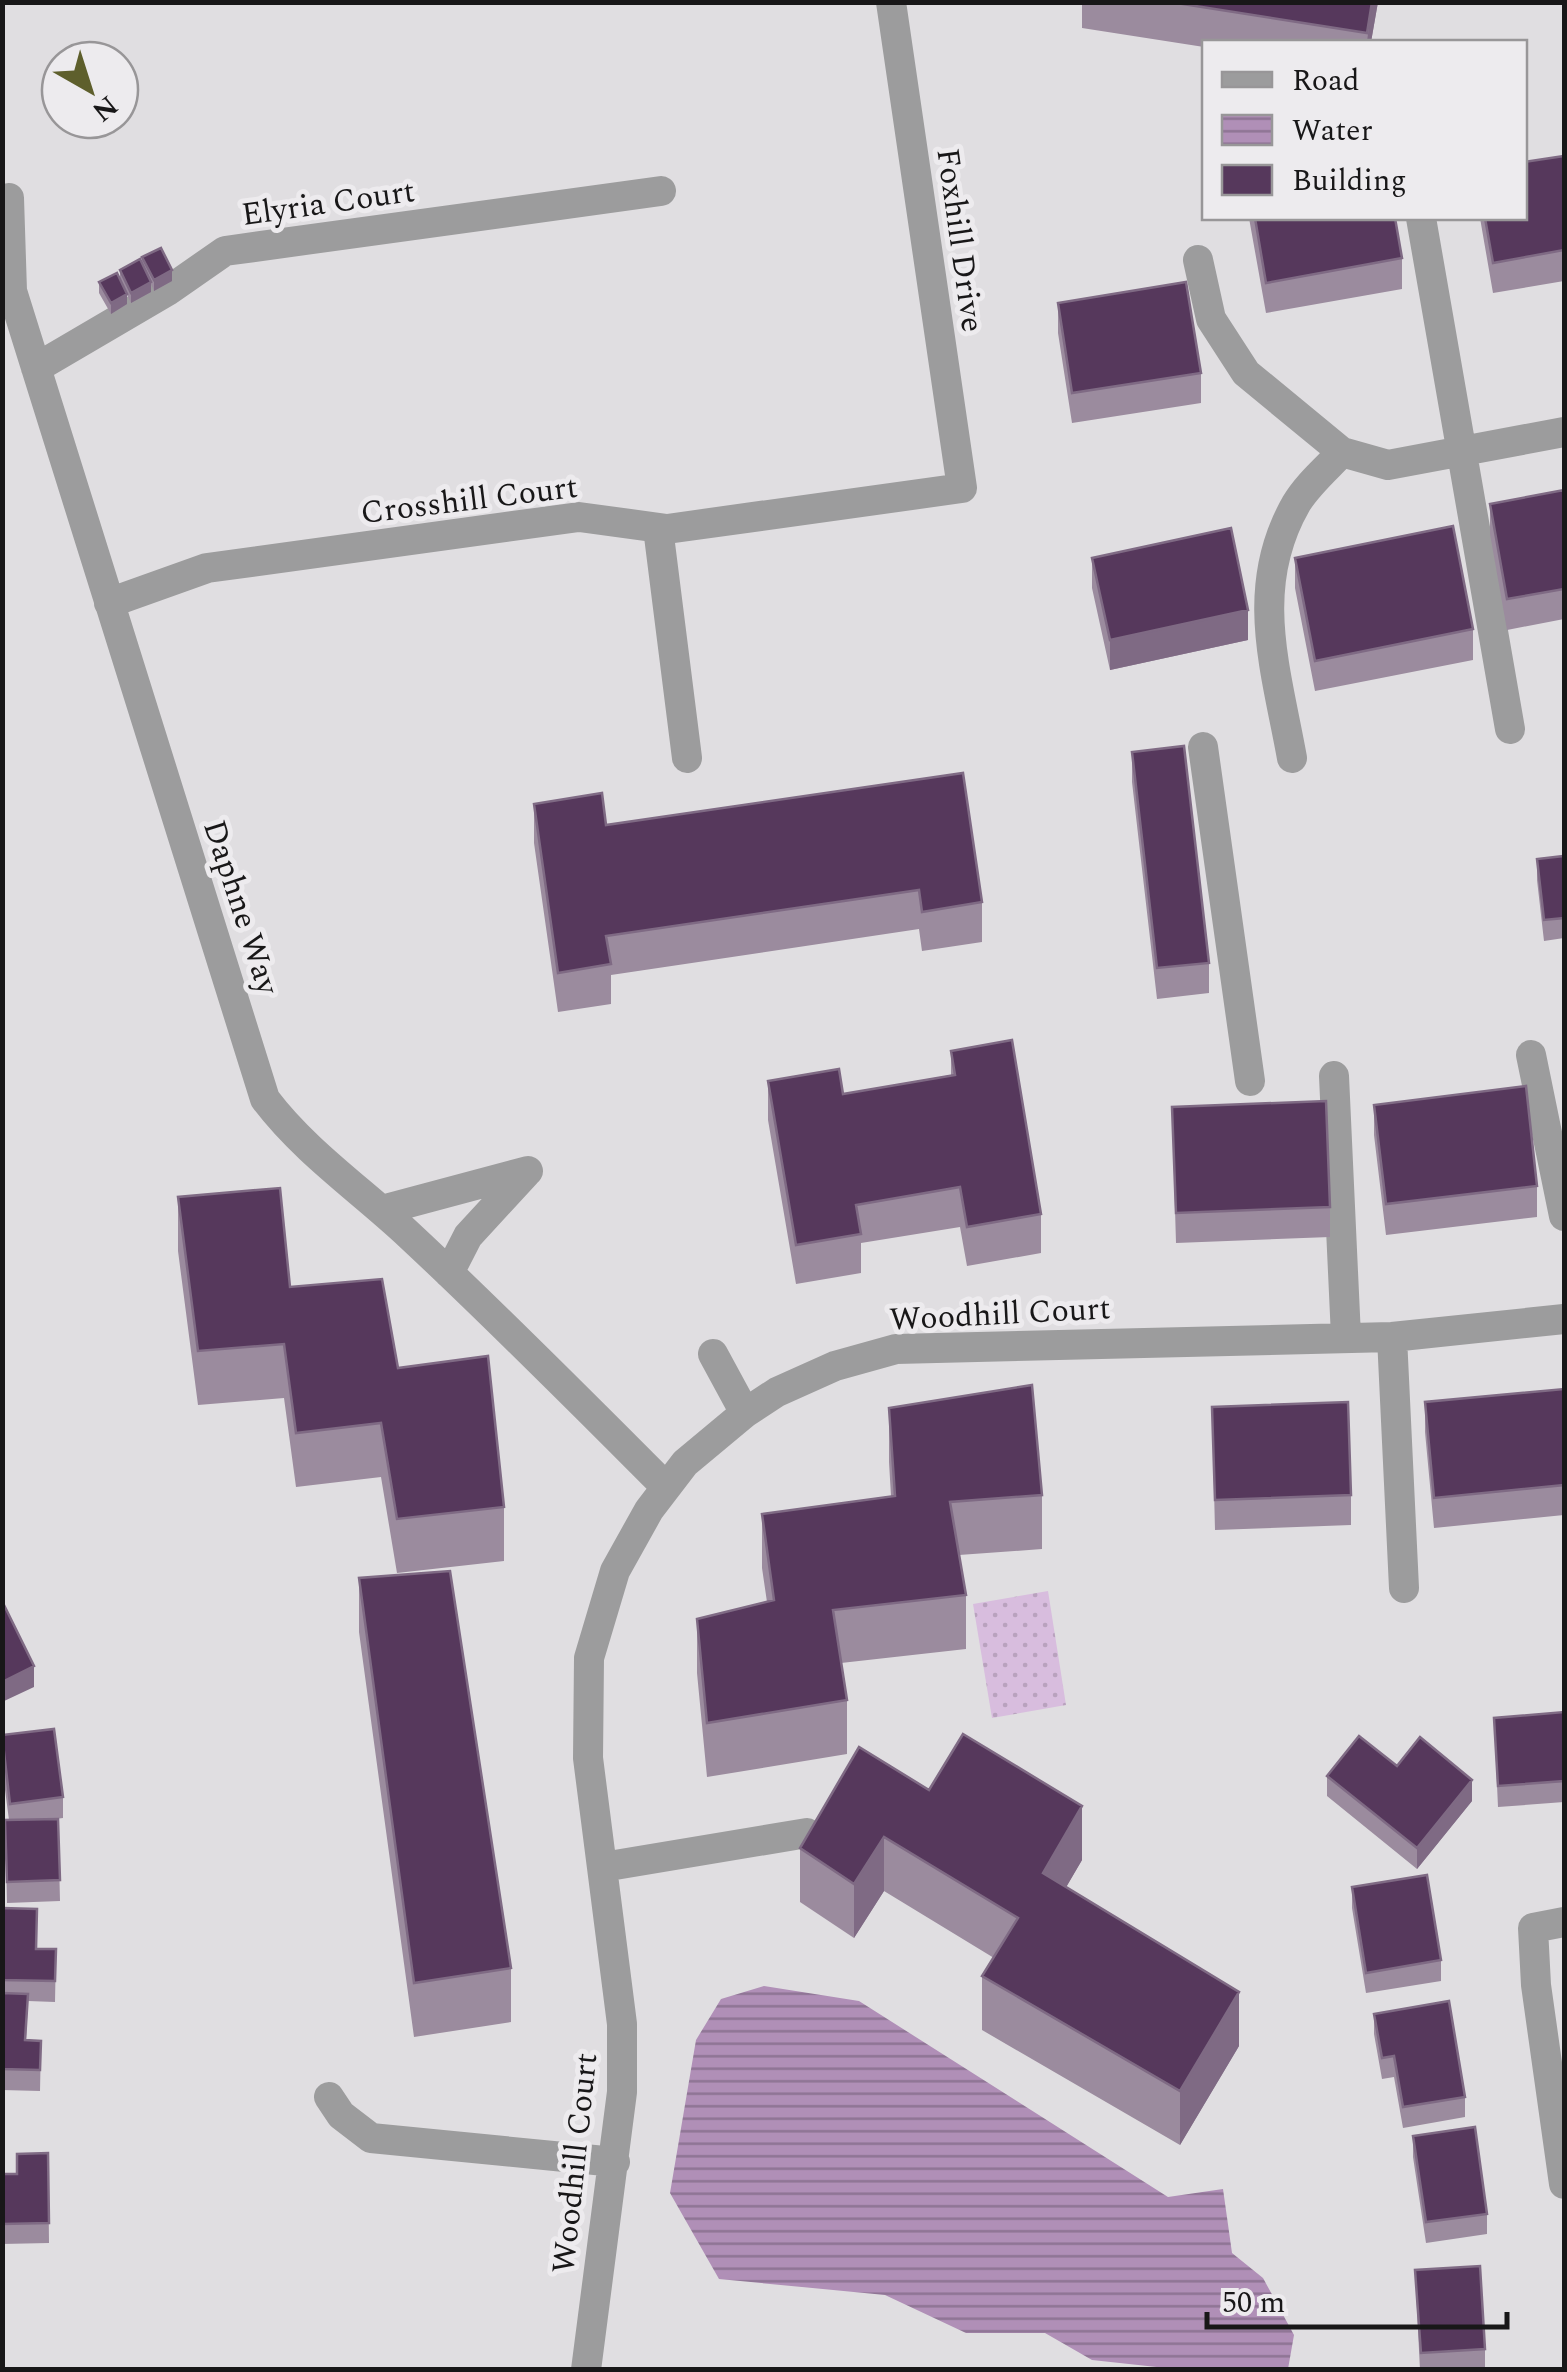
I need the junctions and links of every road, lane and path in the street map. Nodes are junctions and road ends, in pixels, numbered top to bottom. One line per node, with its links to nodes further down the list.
1 (891, 2): 10 (street, Foxhill Drive)
2 (661, 190): 6 (street, Elyria Court)
3 (9, 198): 6 (street, Daphne Way)
4 (1421, 220): 8 (street)
5 (1198, 260): 9 (street)
6 (36, 368): 12 (street, Daphne Way)
7 (1564, 432): 8 (street)
8 (1464, 450): 9 (street); 13 (street)
9 (1342, 452): 16 (street)
10 (962, 488): 11 (street, Crosshill Court)
11 (658, 528): 12 (street, Crosshill Court); 15 (street)
12 (109, 603): 20 (street, Daphne Way)
13 (1510, 729)
14 (1203, 747): 19 (street)
15 (687, 758)
16 (1292, 758)
17 (1531, 1055): 21 (street)
18 (1334, 1076): 25 (street)
19 (1250, 1081)
20 (382, 1210): 22 (street, Daphne Way); 22 (street)
21 (1564, 1216)
22 (450, 1273): 28 (street, Daphne Way)
23 (1564, 1319): 24 (street, Woodhill Court)
24 (1392, 1337): 25 (street, Woodhill Court); 29 (street)
25 (1346, 1338): 27 (street, Woodhill Court)
26 (713, 1354): 27 (street)
27 (745, 1413): 28 (street, Woodhill Court)
28 (666, 1488): 31 (street, Woodhill Court)
29 (1404, 1588)
30 (808, 1832): 31 (street)
31 (603, 1867): 34 (street, Woodhill Court)
32 (1564, 1922): 35 (street)
33 (328, 2097): 34 (street)
34 (615, 2162): 36 (street, Woodhill Court)
35 (1564, 2184)
36 (586, 2370)

